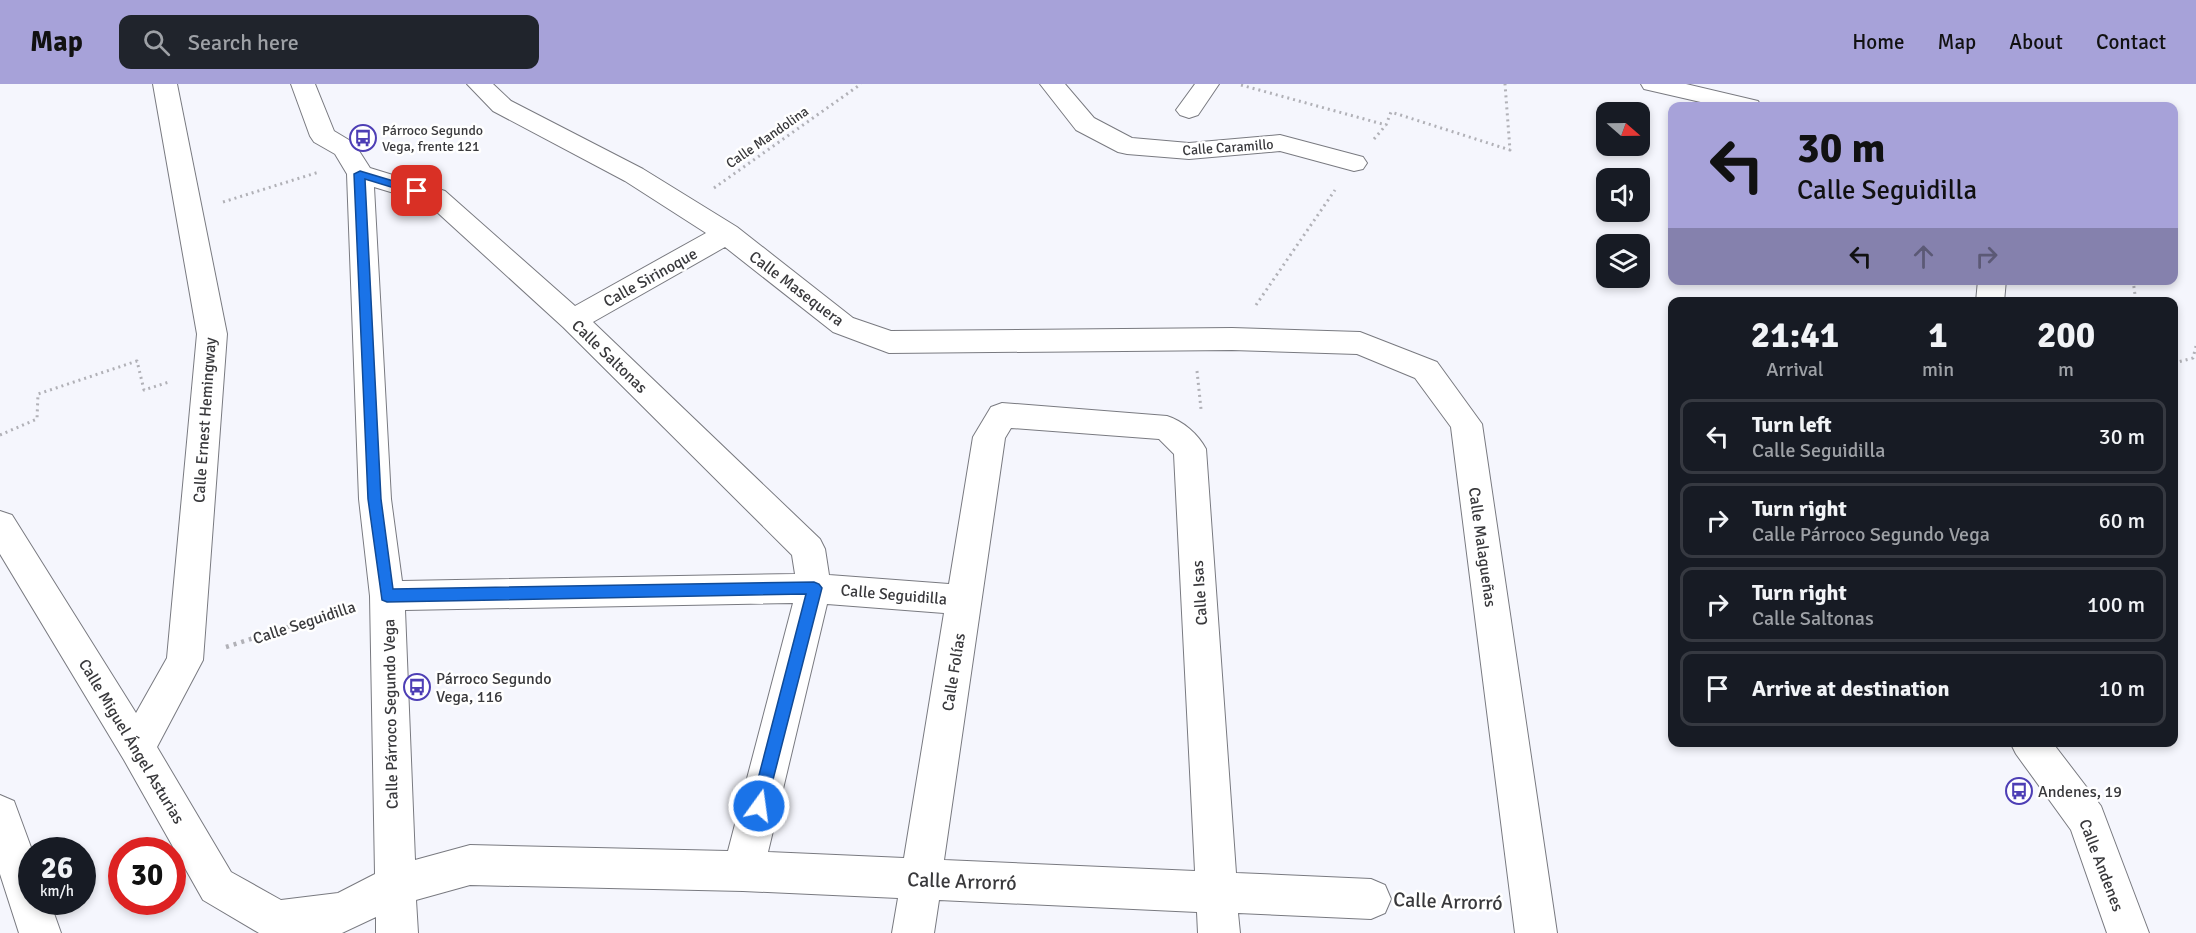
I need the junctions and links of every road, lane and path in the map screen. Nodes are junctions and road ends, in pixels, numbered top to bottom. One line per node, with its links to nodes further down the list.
1 (165, 84): 15 (street, Calle Ernest Hemingway)
2 (303, 84): 13 (street)
3 (479, 84): 14 (street, Calle Masequera)
4 (861, 84): 14 (path, Calle Mandolina)
5 (1052, 84): 12 (street, Calle Caramillo)
6 (1207, 84): 10 (street)
7 (1237, 84): 11 (path)
8 (1653, 84): 9 (street)
9 (1732, 102)
10 (1189, 110)
11 (1386, 125)
12 (1354, 163)
13 (356, 168): 15 (path); 17 (street, Calle Saltonas); 27 (street, Calle Párroco Segundo Vega)
14 (686, 208): 16 (street, Calle Masequera)
15 (188, 213): 22 (street, Calle Ernest Hemingway)
16 (728, 234): 17 (street, Calle Sirinoque); 19 (street, Calle Masequera)
17 (573, 320): 26 (street, Calle Saltonas)
18 (1232, 339): 19 (street, Calle Masequera); 38 (street, Calle Malagueñas)
19 (1193, 340): 24 (path)
20 (2196, 346): 21 (path)
21 (2178, 362)
22 (209, 369): 23 (path); 29 (street, Calle Ernest Hemingway)
23 (0, 435)
24 (1190, 449): 28 (street, Calle Folías); 36 (street, Calle Isas)
25 (0, 525): 31 (street, Calle Miguel Ángel Asturias)
26 (814, 588): 27 (street, Calle Seguidilla); 28 (street, Calle Seguidilla); 33 (street)
27 (387, 596): 29 (path, Calle Seguidilla); 35 (street, Calle Párroco Segundo Vega)
28 (964, 600): 34 (street, Calle Folías)
29 (185, 660): 31 (street, Calle Ernest Hemingway)
30 (2033, 747): 43 (street, Calle Andenes)
31 (138, 748): 35 (street, Calle Miguel Ángel Asturias)
32 (0, 814): 39 (street)
33 (743, 871): 34 (street, Calle Arrorró); 35 (street, Calle Arrorró)
34 (920, 879): 36 (street, Calle Arrorró); 41 (street, Calle Folías)
35 (394, 886): 40 (street, Calle Párroco Segundo Vega)
36 (1217, 892): 37 (street, Calle Arrorró); 42 (street, Calle Isas)
37 (1371, 899): 38 (path, Calle Arrorró)
38 (1534, 919)
39 (40, 933)
40 (397, 933)
41 (913, 933)
42 (1219, 933)
43 (2128, 933)

